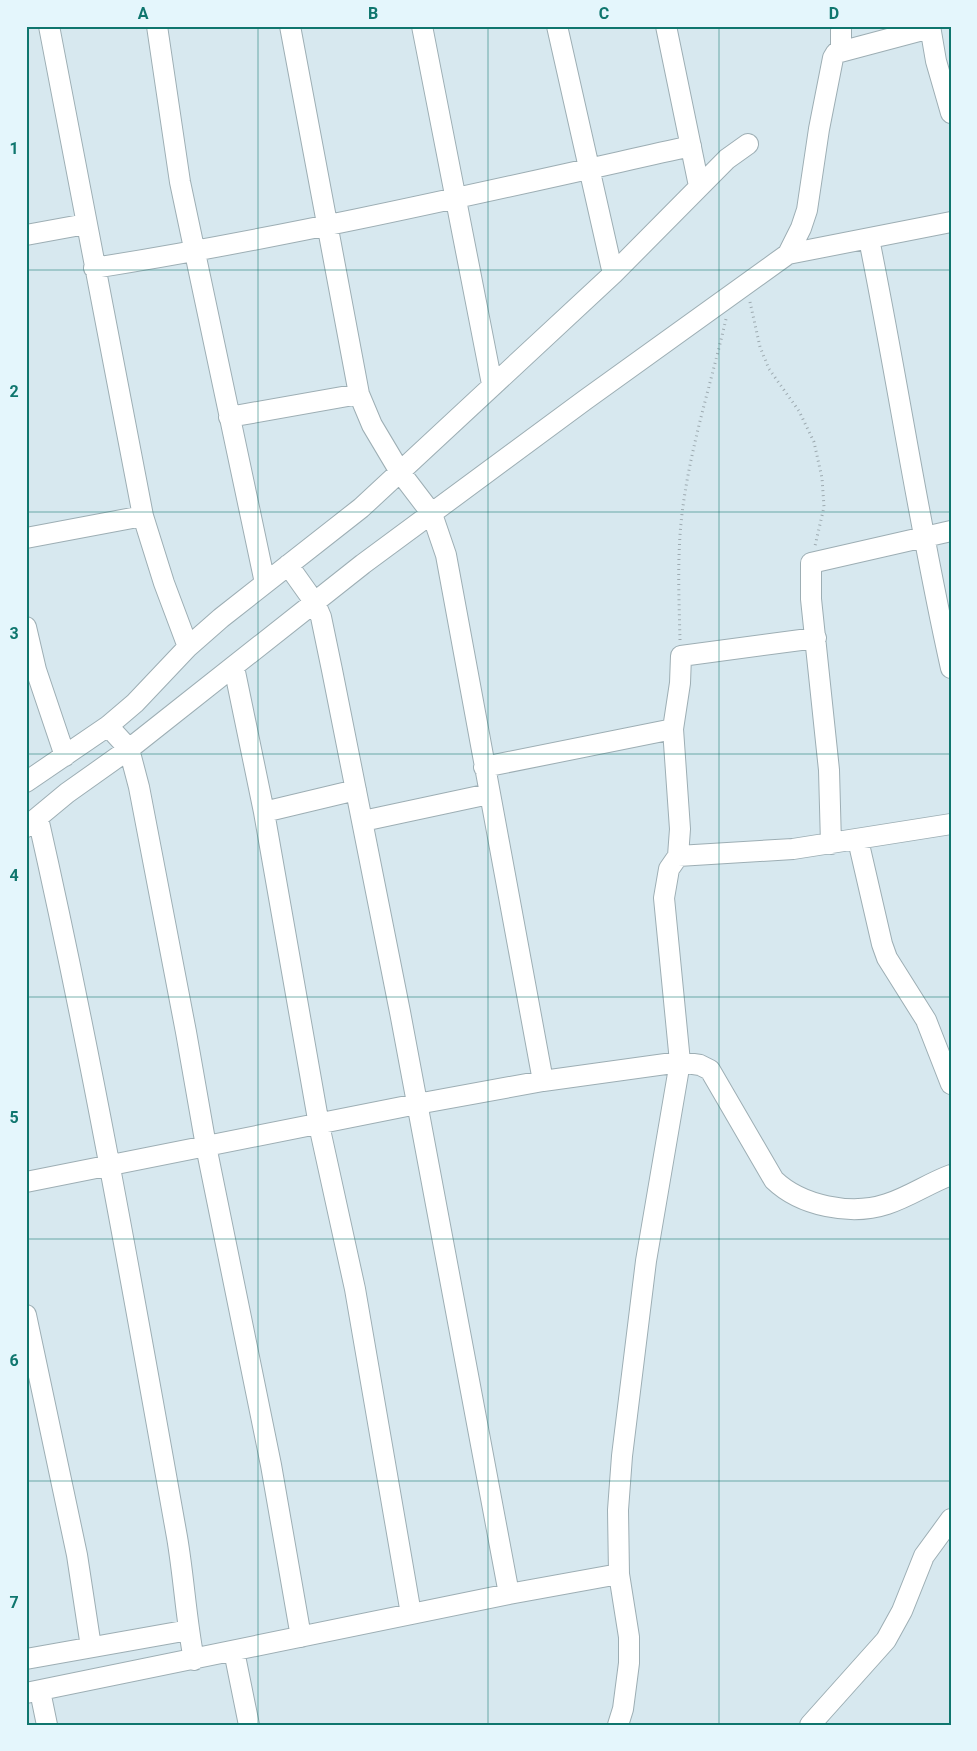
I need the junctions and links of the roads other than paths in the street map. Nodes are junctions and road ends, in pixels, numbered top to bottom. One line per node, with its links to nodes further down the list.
1 (49, 26): 17 (street)
2 (157, 26): 21 (street)
3 (290, 26): 18 (street)
4 (422, 26): 15 (street)
5 (557, 26): 13 (street)
6 (666, 26): 12 (street)
7 (841, 26): 9 (street)
8 (930, 27): 9 (street); 10 (street)
9 (841, 51): 22 (street)
10 (951, 112)
11 (748, 144): 14 (street)
12 (691, 146): 13 (street); 14 (street)
13 (588, 169): 15 (street); 24 (street)
14 (699, 186): 24 (street)
15 (455, 197): 18 (street); 25 (street)
16 (951, 222): 20 (street)
17 (86, 224): 19 (street); 23 (street)
18 (327, 226): 21 (street); 26 (street)
19 (26, 235)
20 (869, 239): 22 (street); 32 (street)
21 (195, 252): 23 (street); 27 (street)
22 (788, 254): 29 (street)
23 (94, 268): 30 (street)
24 (613, 274): 25 (street)
25 (492, 384): 28 (street)
26 (359, 394): 27 (street); 28 (street)
27 (229, 417): 35 (street)
28 (400, 472): 29 (street); 34 (street)
29 (432, 514): 36 (street); 46 (street)
30 (143, 516): 33 (street); 39 (street)
31 (951, 531): 32 (street)
32 (923, 537): 38 (street); 41 (street)
33 (26, 538)
34 (288, 565): 35 (street); 36 (street)
35 (265, 583): 39 (street)
36 (315, 603): 40 (street); 48 (street)
37 (26, 627): 45 (street)
38 (816, 638): 43 (street); 56 (street)
39 (188, 647): 42 (street)
40 (234, 667): 44 (street); 51 (street)
41 (951, 668)
42 (108, 726): 44 (street); 45 (street)
43 (673, 729): 46 (street); 57 (street)
44 (129, 749): 49 (street); 63 (street)
45 (58, 761): 47 (street); 49 (street)
46 (484, 767): 50 (street)
47 (26, 782)
48 (356, 790): 51 (street); 52 (street)
49 (67, 793): 53 (street)
50 (489, 794): 52 (street); 59 (street)
51 (264, 812): 62 (street)
52 (363, 821): 61 (street)
53 (32, 822): 64 (street)
54 (951, 824): 55 (street)
55 (858, 840): 56 (street); 60 (street)
56 (831, 844): 57 (street)
57 (678, 856): 58 (street)
58 (680, 1062): 59 (street); 65 (street); 69 (street)
59 (543, 1082): 61 (street)
60 (951, 1084)
61 (417, 1104): 62 (street); 70 (street)
62 (319, 1124): 63 (street); 71 (street)
63 (206, 1146): 64 (street); 73 (street)
64 (108, 1165): 66 (street); 72 (street)
65 (951, 1175)
66 (26, 1182)
67 (26, 1315): 74 (street)
68 (951, 1519): 82 (street)
69 (619, 1574): 70 (street); 81 (street)
70 (509, 1594): 71 (street)
71 (411, 1614): 73 (street)
72 (189, 1630): 74 (street); 77 (street)
73 (301, 1637): 75 (street)
74 (91, 1647): 76 (street)
75 (234, 1651): 77 (street); 80 (street)
76 (26, 1659)
77 (194, 1660): 78 (street)
78 (33, 1692): 79 (street)
79 (47, 1725)
80 (249, 1725)
81 (618, 1725)
82 (810, 1725)

